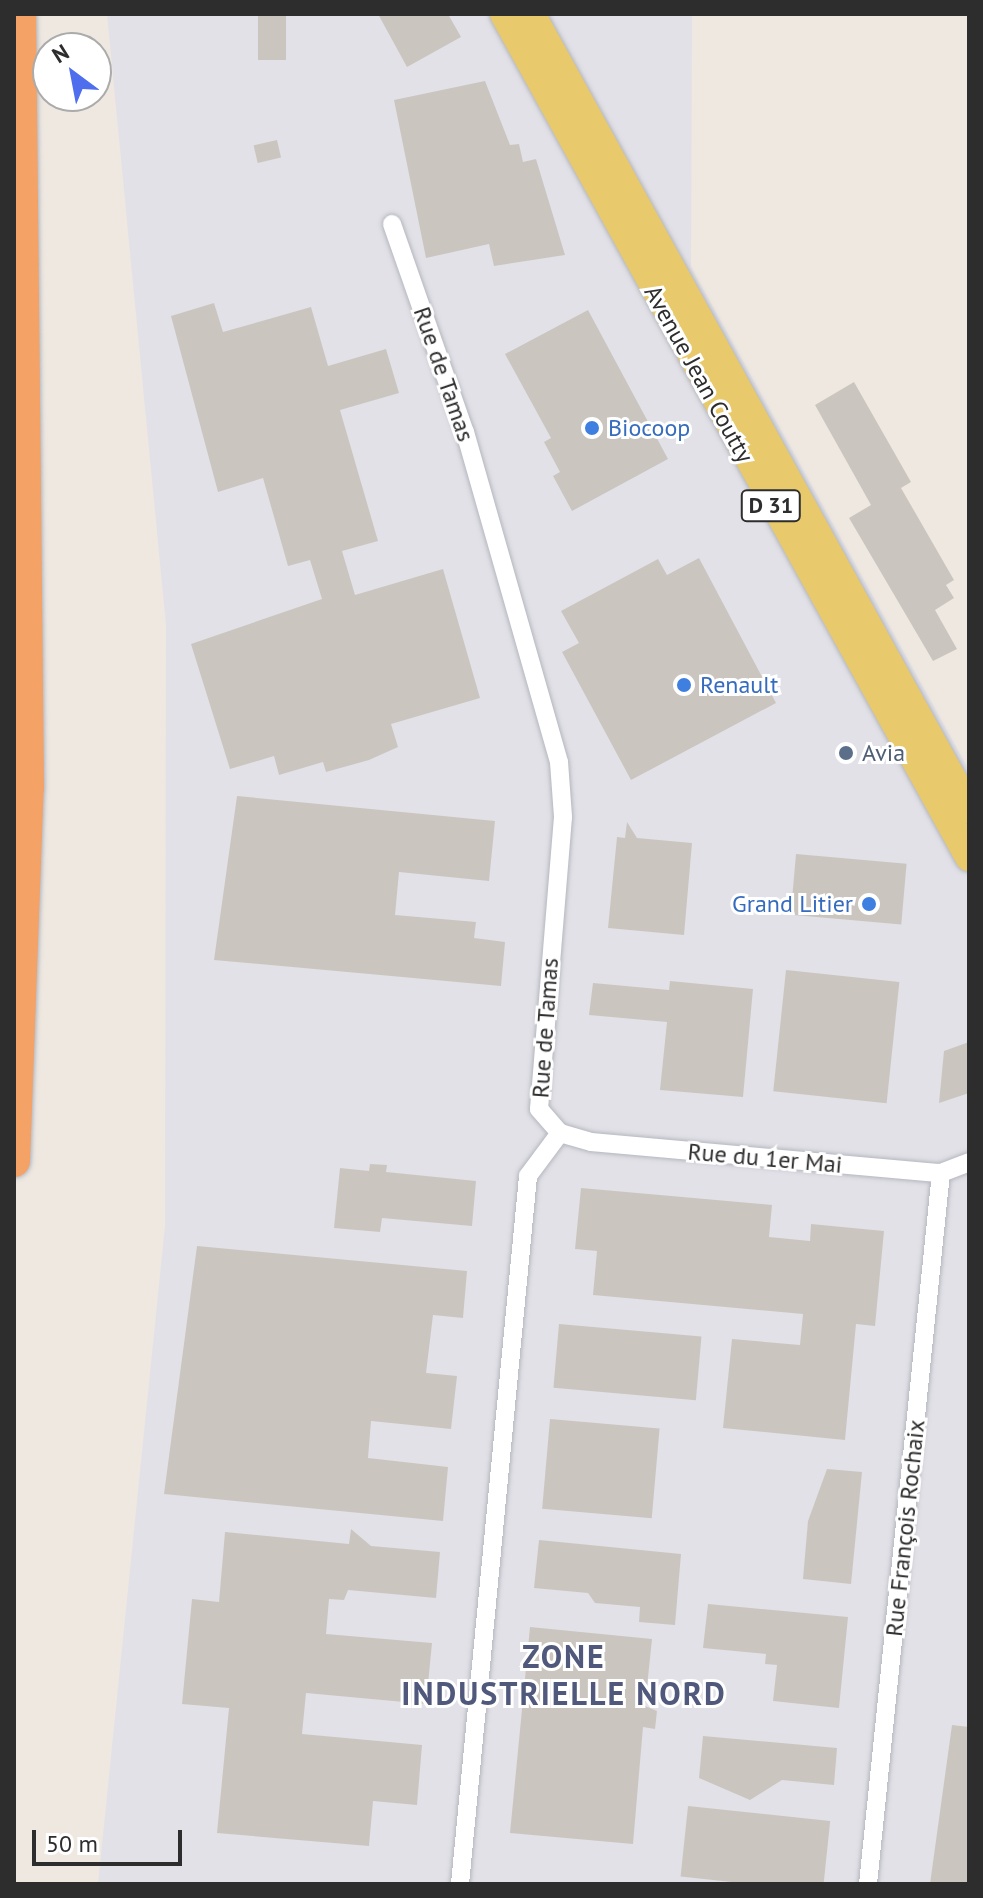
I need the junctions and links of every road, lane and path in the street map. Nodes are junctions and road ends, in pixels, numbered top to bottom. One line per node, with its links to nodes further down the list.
1 (20, 14): 8 (highway)
2 (504, 14): 6 (main road, Avenue Jean Coutty / D 31)
3 (531, 14): 5 (main road, Avenue Jean Coutty / D 31)
4 (392, 224): 7 (street, Rue de Tamas)
5 (969, 809)
6 (969, 857)
7 (560, 1133): 10 (street, Rue du 1er Mai); 11 (street, Rue de Tamas)
8 (14, 1161)
9 (969, 1162): 10 (street, Rue du 1er Mai)
10 (941, 1173): 12 (street, Rue François Rochaix)
11 (460, 1884)
12 (868, 1884)

